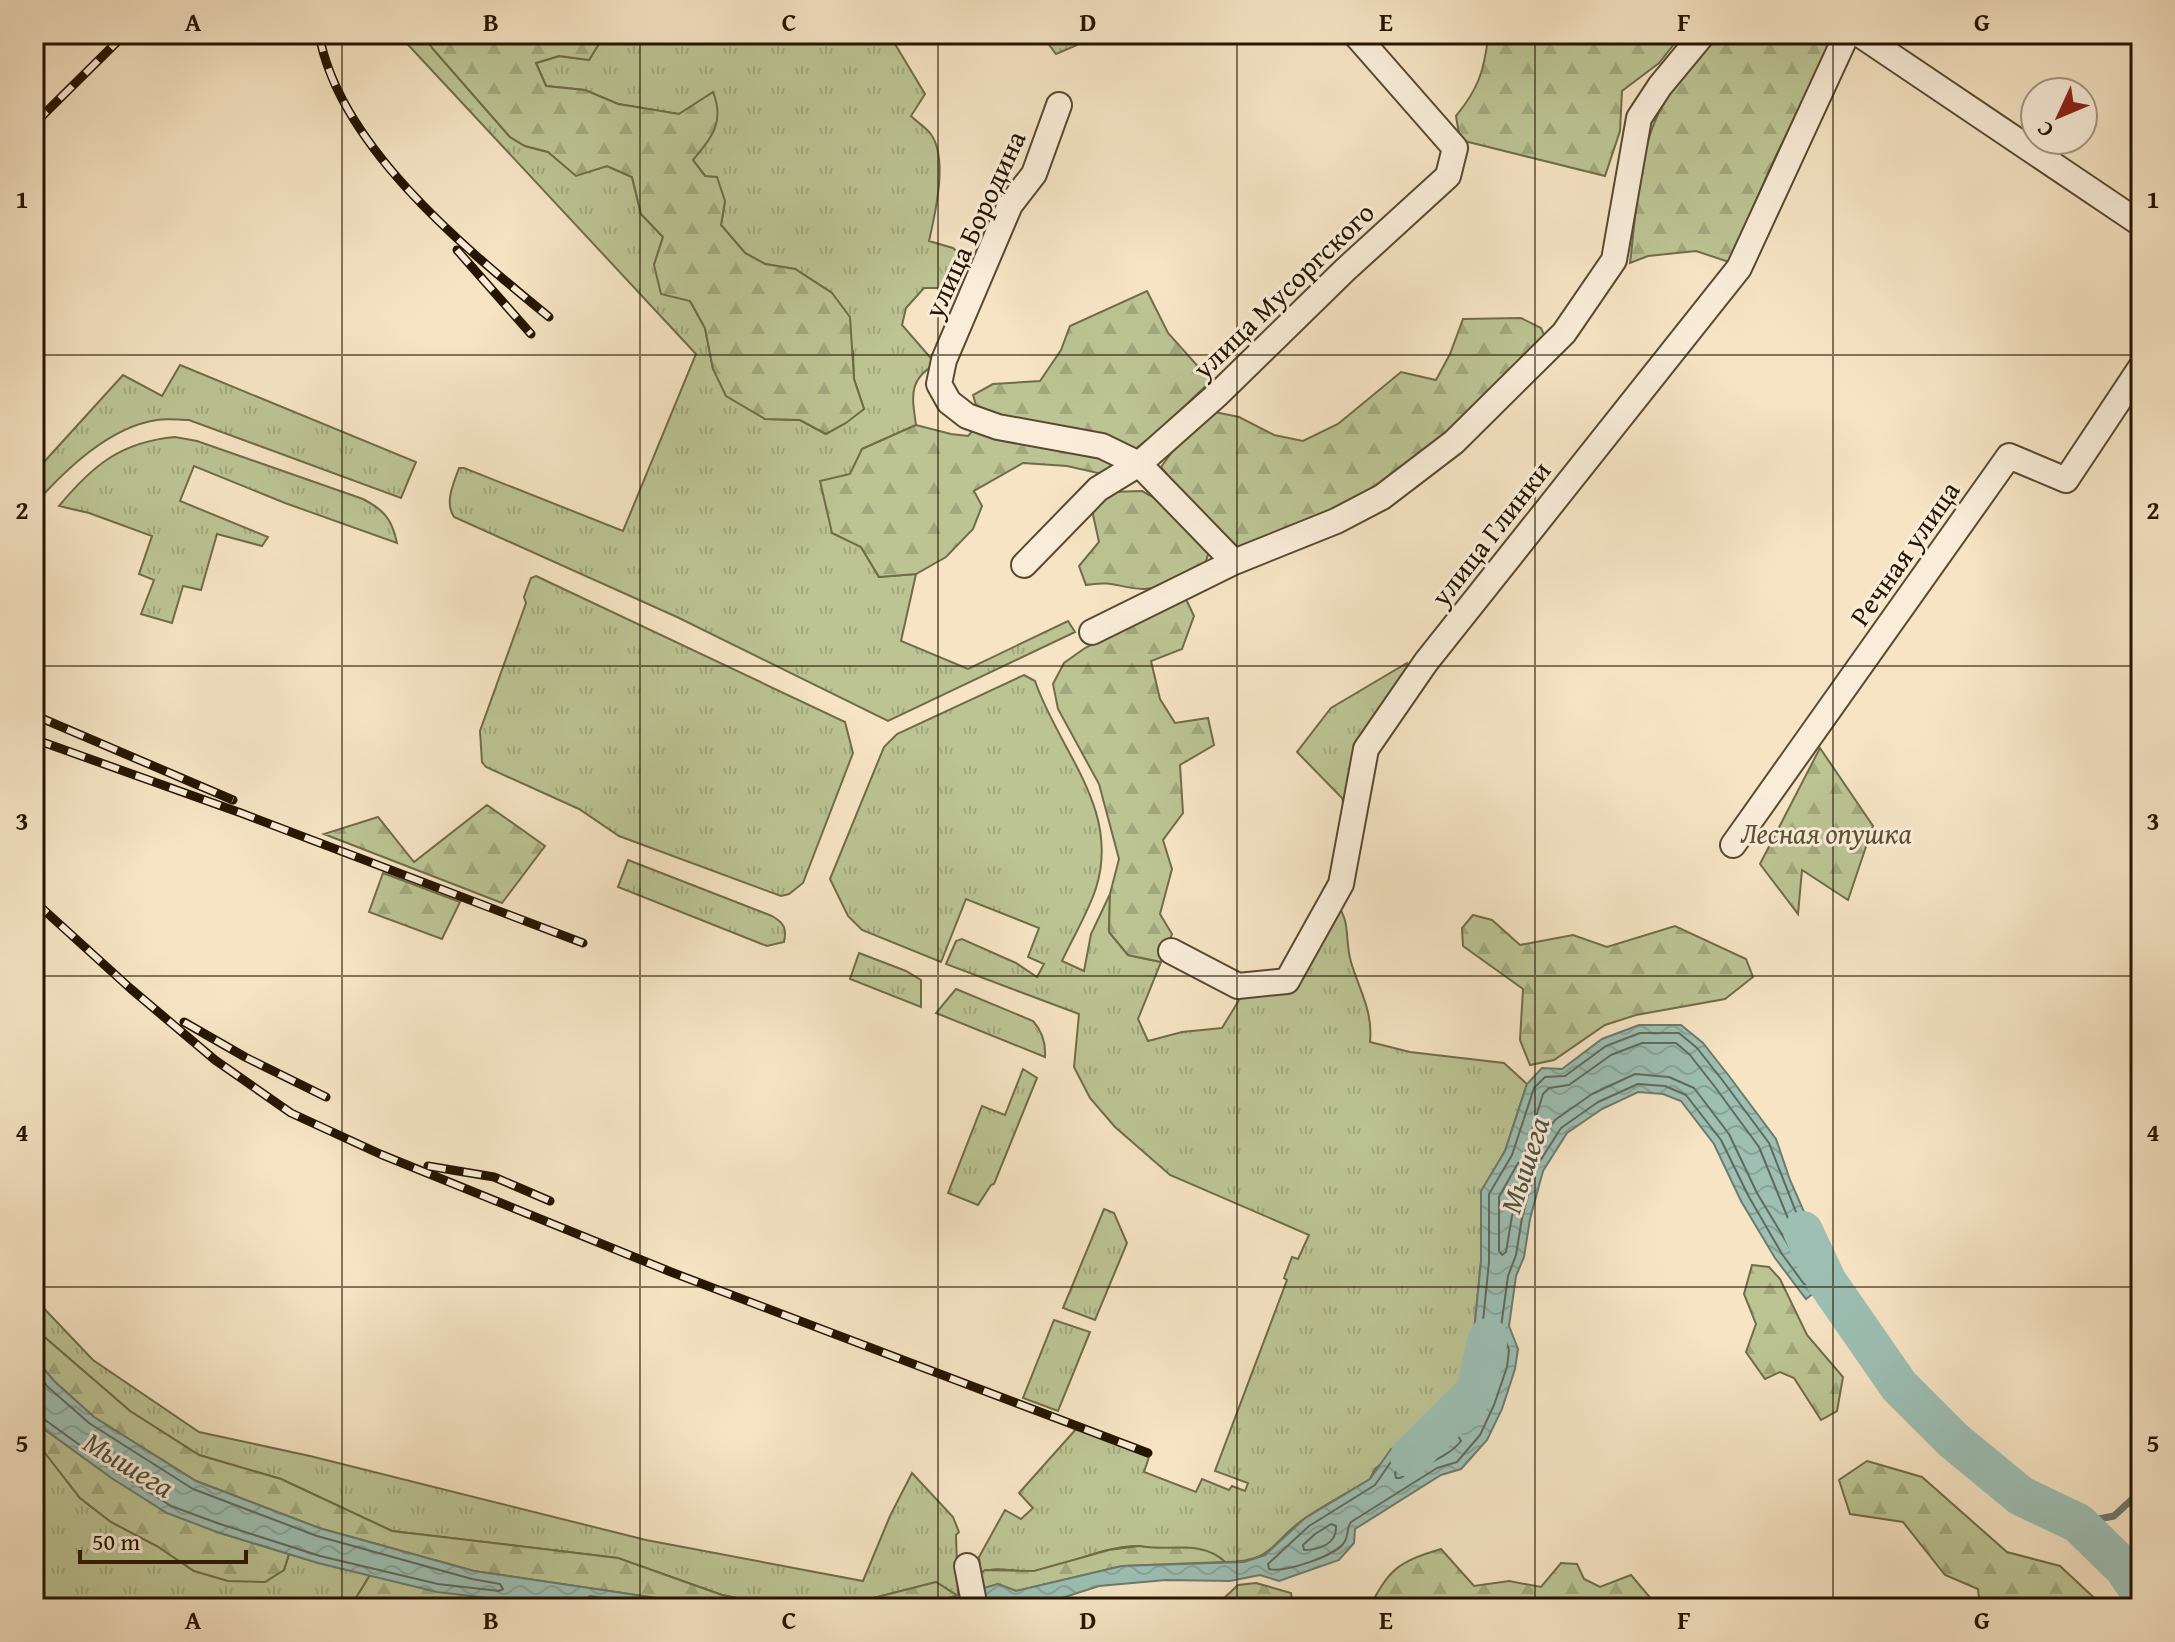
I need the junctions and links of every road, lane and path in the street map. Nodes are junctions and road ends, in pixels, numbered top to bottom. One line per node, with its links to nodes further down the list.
1 (1355, 34): 8 (street, улица Мусоргского)
2 (1703, 34): 9 (street)
3 (1847, 34): 13 (street, улица Глинки)
4 (1859, 34): 6 (street)
5 (1059, 105): 8 (street, улица Бородина)
6 (2141, 224)
7 (2141, 367): 12 (street, Речная улица)
8 (1139, 464): 9 (street); 10 (street, улица Мусоргского)
9 (1234, 562): 11 (street)
10 (1024, 565)
11 (1092, 632)
12 (1733, 845)
13 (1171, 951)
14 (967, 1566): 15 (street)
15 (975, 1608)

